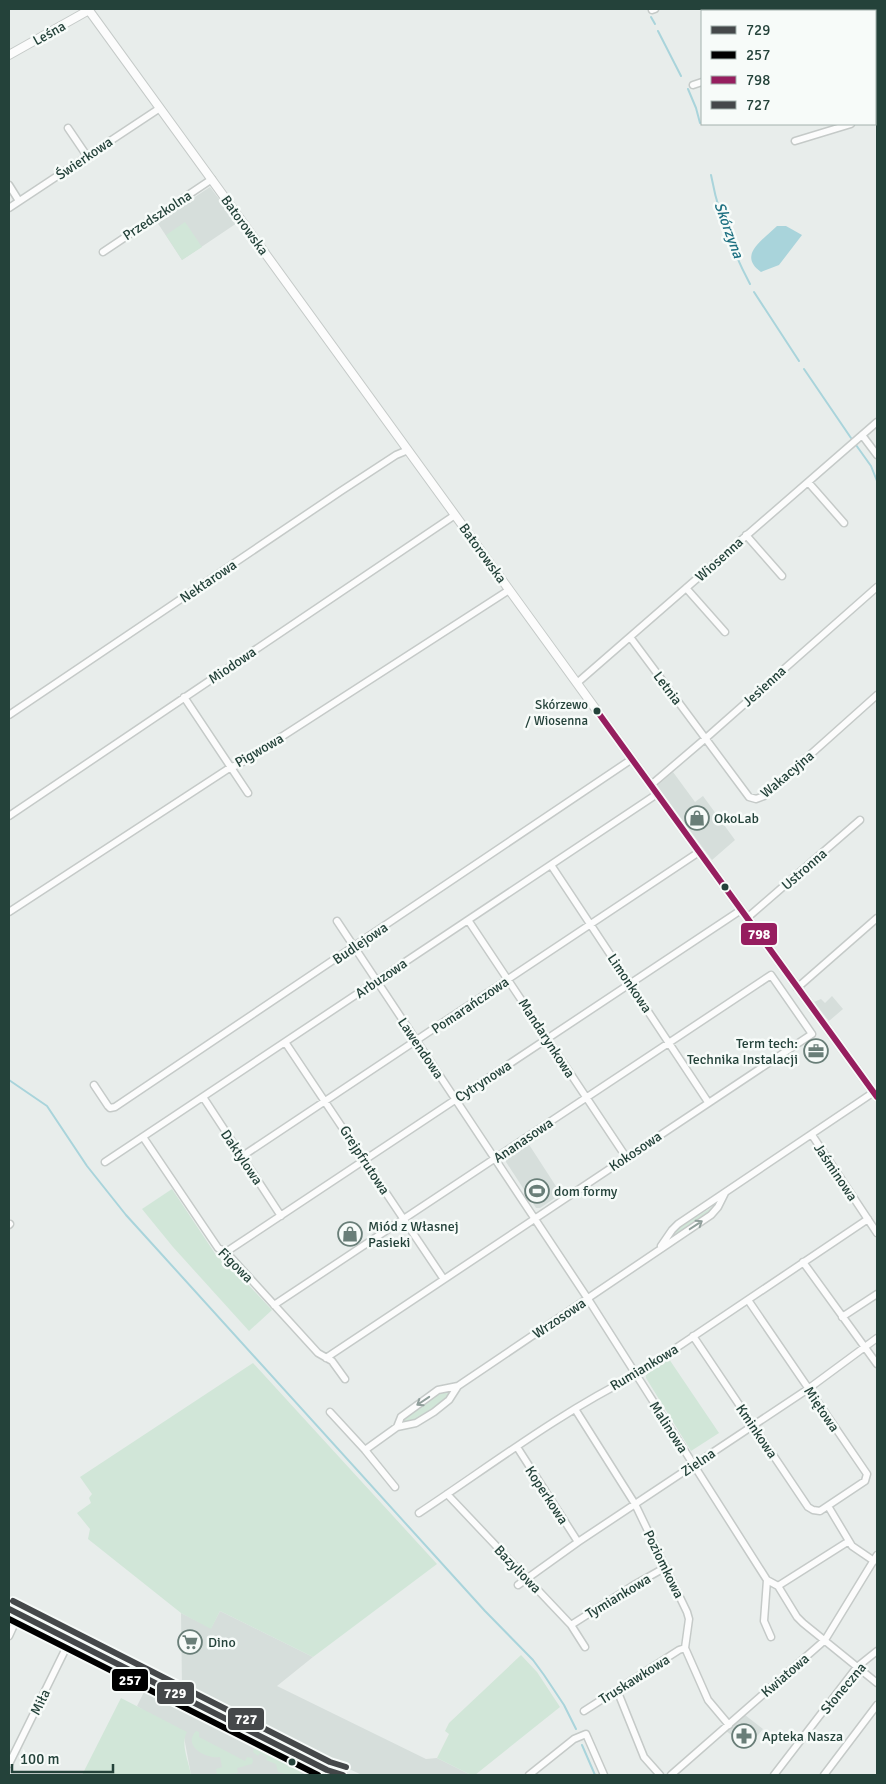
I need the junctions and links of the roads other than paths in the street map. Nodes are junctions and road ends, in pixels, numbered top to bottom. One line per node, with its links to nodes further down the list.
1 (89, 9): 2 (street, Leśna); 5 (street, Batorowska)
2 (9, 55)
3 (701, 82): 4 (street)
4 (693, 85)
5 (160, 108): 9 (street, Świerkowa); 10 (street, Batorowska)
6 (848, 125): 8 (street)
7 (68, 128): 9 (street)
8 (795, 141)
9 (87, 156): 12 (street, Świerkowa)
10 (212, 179): 14 (street, Przedszkolna); 17 (street, Batorowska)
11 (9, 185): 12 (street)
12 (19, 201): 13 (street, Świerkowa)
13 (9, 208)
14 (103, 252)
15 (877, 422): 16 (street, Wiosenna)
16 (862, 436): 18 (street); 19 (street, Wiosenna)
17 (408, 450): 20 (street, Batorowska); 32 (street, Nektarowa)
18 (877, 455)
19 (808, 482): 21 (street); 22 (street, Wiosenna)
20 (455, 515): 26 (street, Batorowska); 31 (street, Miodowa)
21 (844, 523)
22 (746, 535): 23 (street); 25 (street, Wiosenna)
23 (782, 576)
24 (877, 587): 33 (street, Jesienna)
25 (686, 588): 27 (street); 28 (street, Wiosenna)
26 (509, 590): 29 (street, Batorowska); 35 (street, Pigwowa)
27 (725, 632)
28 (630, 637): 29 (street, Wiosenna); 33 (street, Letnia)
29 (577, 683): 34 (street, Batorowska)
30 (877, 695): 33 (street, Wakacyjna)
31 (184, 697): 35 (street); 39 (street, Miodowa)
32 (9, 715)
33 (706, 738): 36 (street, Jesienna)
34 (632, 760): 36 (street, Batorowska); 50 (street, Budlejowa)
35 (231, 767): 37 (street); 44 (street, Pigwowa)
36 (651, 785): 38 (street, Batorowska)
37 (248, 793)
38 (657, 794): 41 (street, Batorowska); 42 (street, Arbuzowa)
39 (9, 816)
40 (860, 820): 45 (street, Ustronna)
41 (699, 852): 43 (street, Batorowska); 49 (street, Pomarańczowa)
42 (551, 865): 47 (street, Arbuzowa); 49 (street, Limonkowa)
43 (741, 910): 45 (street, Batorowska); 54 (street, Cytrynowa)
44 (9, 912)
45 (747, 918): 55 (street, Batorowska)
46 (877, 918): 55 (street)
47 (468, 920): 52 (street, Mandarynkowa); 53 (street, Arbuzowa)
48 (337, 921): 50 (street, Lawendowa)
49 (591, 924): 52 (street, Pomarańczowa); 54 (street, Limonkowa)
50 (355, 947): 53 (street, Lawendowa); 60 (street, Budlejowa)
51 (771, 975): 59 (street, Ananasowa); 66 (street, Kokosowa)
52 (508, 979): 56 (street, Mandarynkowa); 57 (street, Pomarańczowa)
53 (376, 981): 57 (street, Lawendowa); 58 (street, Arbuzowa)
54 (630, 984): 56 (street, Cytrynowa); 59 (street, Limonkowa)
55 (797, 988): 61 (street, Batorowska)
56 (547, 1039): 63 (street, Mandarynkowa); 64 (street, Cytrynowa)
57 (416, 1040): 64 (street, Lawendowa); 65 (street, Pomarańczowa)
58 (285, 1042): 62 (street, Arbuzowa); 65 (street, Grejpfrutowa)
59 (669, 1042): 63 (street, Ananasowa); 66 (street, Limonkowa)
60 (94, 1086)
61 (876, 1095): 67 (street, Wrzosowa)
62 (203, 1098): 68 (street, Arbuzowa); 69 (street, Daktylowa)
63 (587, 1098): 70 (street, Mandarynkowa); 71 (street, Ananasowa)
64 (456, 1099): 71 (street, Lawendowa); 72 (street, Cytrynowa)
65 (326, 1101): 69 (street, Pomarańczowa); 72 (street, Grejpfrutowa)
66 (708, 1102): 70 (street, Kokosowa)
67 (812, 1135): 74 (street, Wrzosowa); 78 (street, Jaśminowa)
68 (143, 1137): 73 (street, Arbuzowa); 81 (street, Figowa)
69 (242, 1157): 75 (street, Daktylowa)
70 (626, 1157): 76 (street, Kokosowa)
71 (495, 1159): 76 (street, Lawendowa); 77 (street, Ananasowa)
72 (364, 1160): 75 (street, Cytrynowa); 77 (street, Grejpfrutowa)
73 (105, 1162)
74 (725, 1193): 80 (street, Wrzosowa); 80 (street, Wrzosowa, one-way to 74)
75 (281, 1216): 81 (street, Cytrynowa)
76 (534, 1218): 83 (street, Kokosowa); 85 (street, Lawendowa)
77 (404, 1220): 83 (street, Grejpfrutowa); 87 (street, Ananasowa)
78 (868, 1220): 79 (street, Jaśminowa); 82 (street, Rumiankowa)
79 (877, 1234)
80 (660, 1249): 85 (street, Wrzosowa)
81 (226, 1252): 87 (street, Figowa)
82 (803, 1262): 86 (street, Rumiankowa); 88 (street)
83 (443, 1278): 92 (street, Kokosowa)
84 (877, 1294): 88 (street)
85 (588, 1299): 94 (street, Malinowa); 96 (street, Wrzosowa)
86 (748, 1300): 89 (street, Rumiankowa); 97 (street, Miętowa)
87 (274, 1305): 92 (street, Figowa)
88 (842, 1317): 91 (street)
89 (694, 1336): 94 (street, Rumiankowa); 100 (street, Kminkowa)
90 (877, 1338): 91 (street, Zielna)
91 (865, 1348): 93 (street); 97 (street, Zielna)
92 (326, 1358): 95 (street, Figowa)
93 (877, 1364)
94 (636, 1375): 98 (street, Rumiankowa); 104 (street, Malinowa)
95 (345, 1379)
96 (458, 1386): 101 (street, Wrzosowa); 101 (street, Wrzosowa, one-way to 101)
97 (808, 1388): 100 (street, Zielna); 108 (street, Miętowa)
98 (575, 1409): 102 (street, Rumiankowa); 107 (street, Poziomkowa)
99 (330, 1412): 103 (street)
100 (753, 1426): 104 (street, Zielna); 108 (street, Kminkowa)
101 (397, 1428): 103 (street, Wrzosowa)
102 (517, 1447): 106 (street, Rumiankowa); 111 (street, Koperkowa)
103 (365, 1450): 105 (street)
104 (693, 1465): 107 (street, Zielna); 115 (street, Malinowa)
105 (396, 1488)
106 (448, 1494): 109 (street, Rumiankowa); 114 (street, Bazyliowa)
107 (636, 1504): 111 (street, Zielna); 113 (street, Poziomkowa)
108 (828, 1506): 110 (street)
109 (419, 1513)
110 (849, 1541): 112 (street); 117 (street)
111 (578, 1542): 114 (street, Zielna)
112 (876, 1558): 125 (street, Kwiatowa)
113 (666, 1567): 121 (street, Tymiankowa); 127 (street, Poziomkowa)
114 (526, 1578): 116 (street, Zielna); 121 (street, Bazyliowa)
115 (767, 1580): 117 (street, Malinowa); 123 (street)
116 (518, 1585)
117 (778, 1586): 125 (street, Malinowa)
118 (9, 1609): 119 (street)
119 (19, 1614): 120 (street); 124 (street)
120 (11, 1625): 122 (street)
121 (571, 1625): 126 (street, Bazyliowa)
122 (9, 1636)
123 (771, 1637)
124 (70, 1640): 135 (street, Miła); 136 (street)
125 (825, 1640): 129 (street, Malinowa); 134 (street, Kwiatowa)
126 (585, 1647)
127 (685, 1648): 131 (street, Truskawkowa); 134 (street)
128 (877, 1651): 129 (street, Słoneczna)
129 (857, 1667): 130 (street, Malinowa); 143 (street, Słoneczna)
130 (877, 1683)
131 (617, 1690): 133 (street, Truskawkowa); 141 (street)
132 (877, 1705): 144 (street)
133 (584, 1711)
134 (729, 1724): 142 (street, Kwiatowa)
135 (9, 1764)
136 (327, 1770): 137 (street); 138 (street)
137 (334, 1775)
138 (342, 1775)
139 (529, 1775): 140 (street)
140 (604, 1775)
141 (660, 1775)
142 (671, 1775)
143 (774, 1775)
144 (824, 1775)

